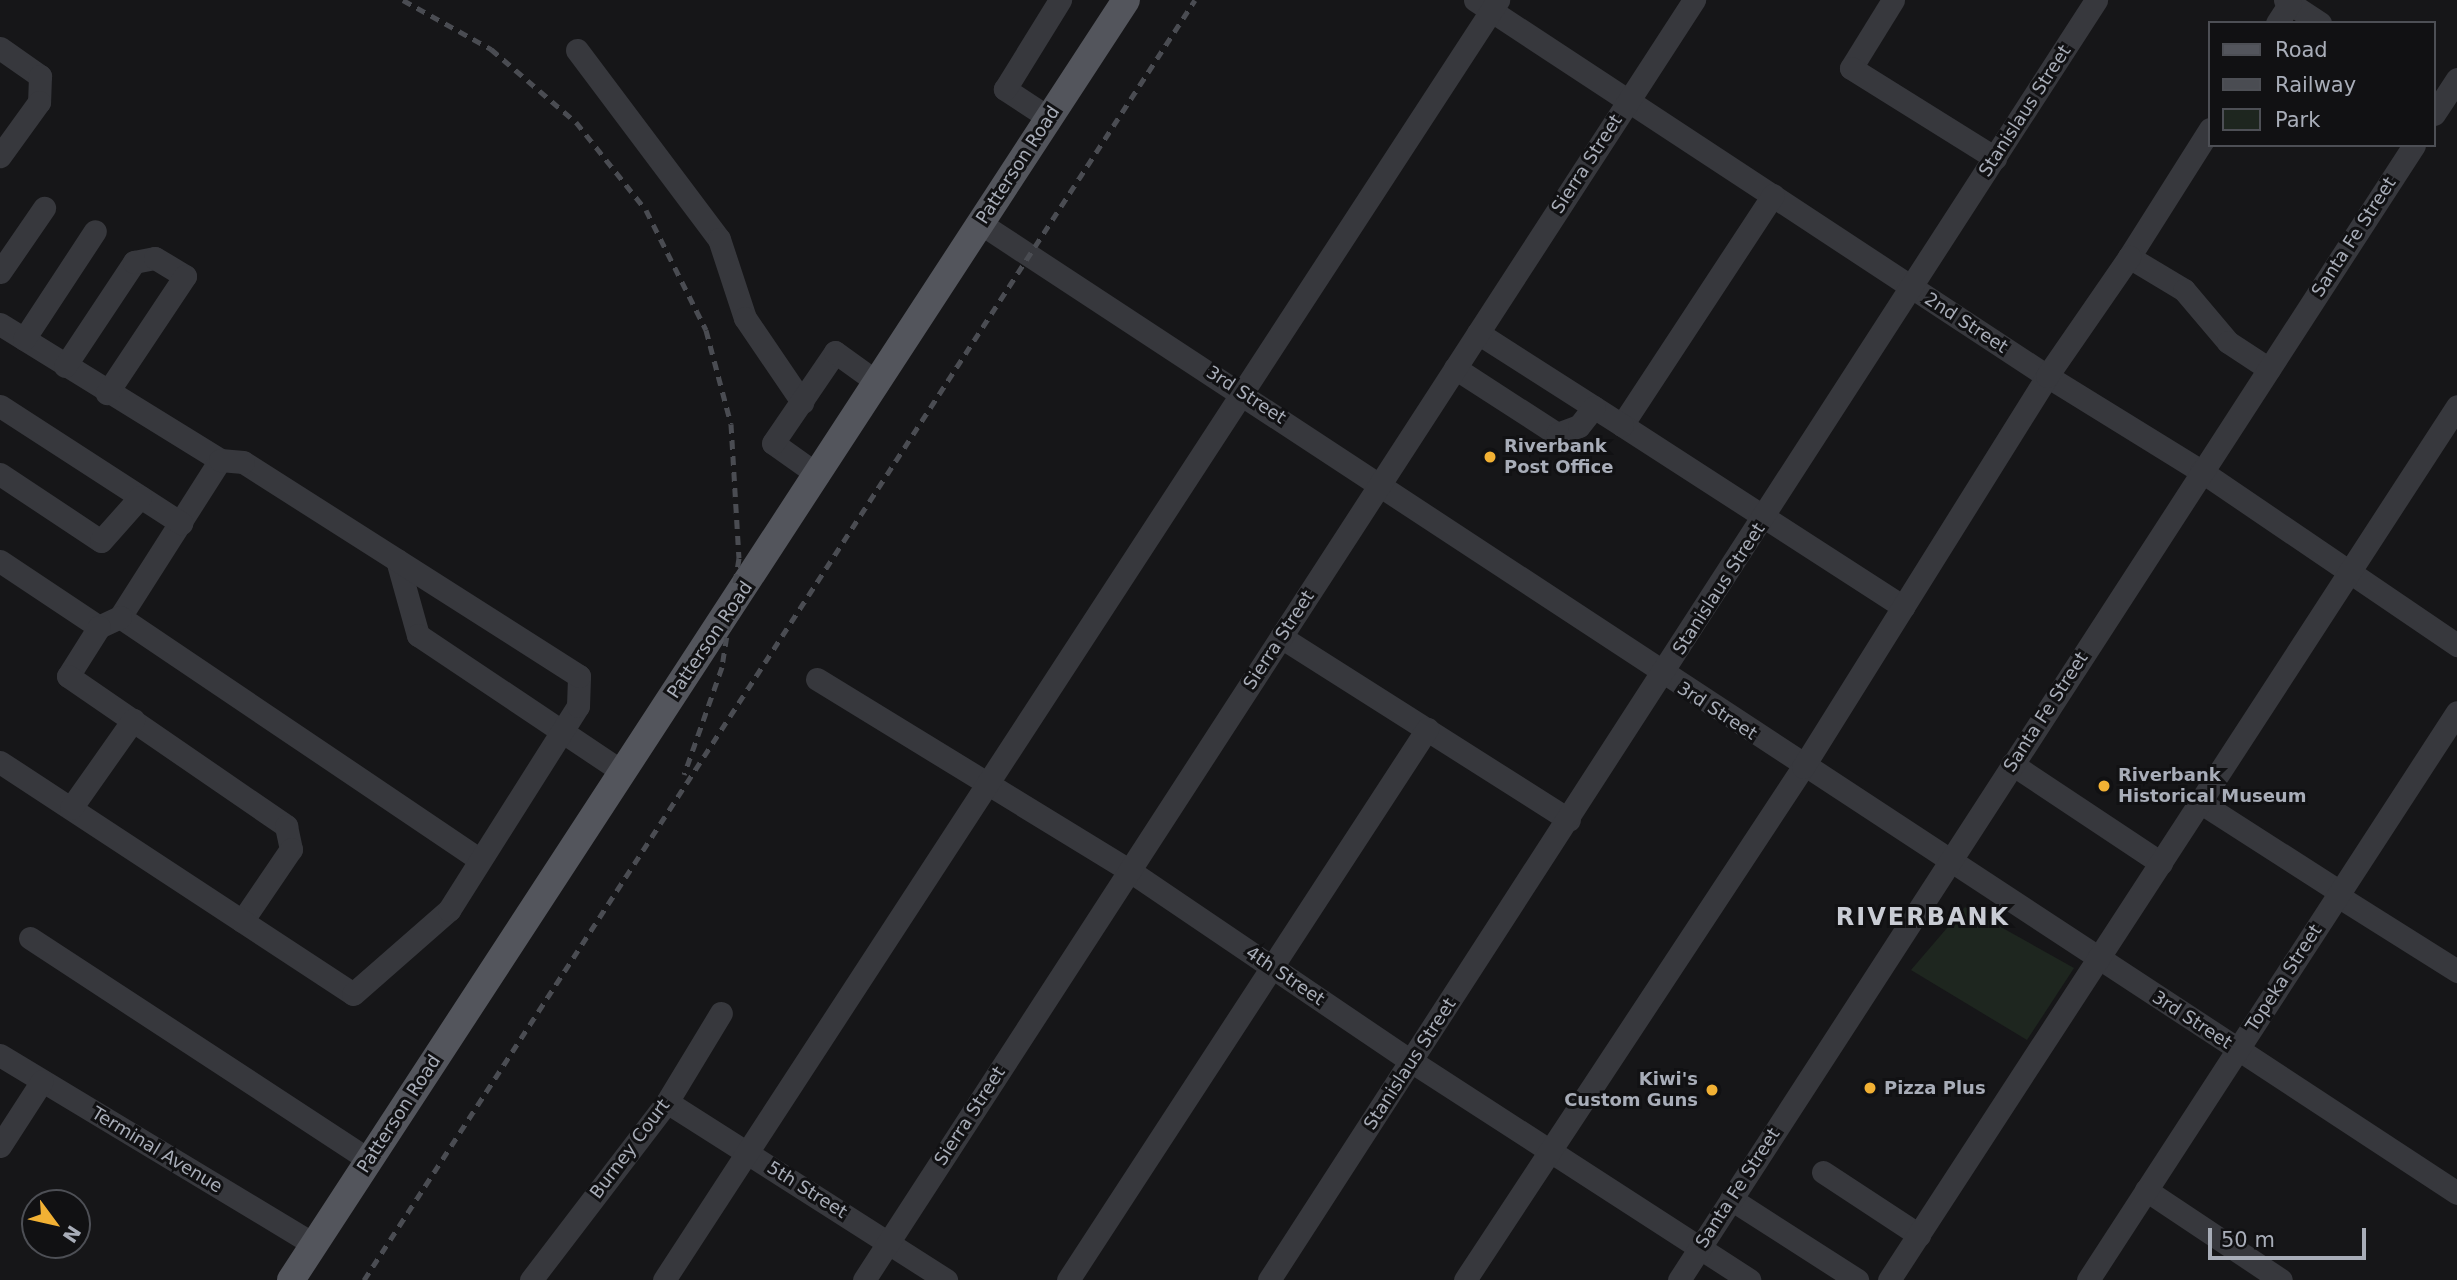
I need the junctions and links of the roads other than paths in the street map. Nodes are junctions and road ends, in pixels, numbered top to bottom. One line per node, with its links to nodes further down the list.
1 (1060, 0): 15 (street)
2 (1126, 0): 15 (main road, Patterson Road)
3 (1694, 0): 13 (street, Sierra Street)
4 (1893, 0): 19 (street)
5 (2096, 0): 19 (street, Stanislaus Street)
6 (2287, 1): 8 (street); 9 (street)
7 (1488, 4): 13 (street, 2nd Street); 36 (street)
8 (2278, 21)
9 (2317, 21)
10 (0, 48): 18 (street)
11 (576, 50): 37 (street)
12 (2457, 79): 14 (street)
13 (1630, 99): 20 (street, 2nd Street); 28 (street, Sierra Street)
14 (2442, 107)
15 (1049, 118): 22 (main road, Patterson Road)
16 (2208, 132): 24 (street)
17 (2413, 147): 32 (street, Santa Fe Street)
18 (0, 156)
19 (1995, 158): 26 (street, Stanislaus Street)
20 (1773, 195): 26 (street, 2nd Street); 41 (street)
21 (44, 208): 25 (street)
22 (980, 223): 34 (main road, Patterson Road); 36 (street, 3rd Street)
23 (95, 231): 29 (street)
24 (2129, 257): 32 (street); 33 (street)
25 (0, 272)
26 (1912, 288): 33 (street, 2nd Street); 48 (street, Stanislaus Street)
27 (0, 324): 29 (street)
28 (1478, 333): 31 (street, Sierra Street); 40 (street)
29 (24, 339): 30 (street)
30 (65, 366): 35 (street); 35 (street)
31 (1455, 368): 40 (street); 46 (street, Sierra Street)
32 (2269, 369): 43 (street, Santa Fe Street)
33 (2047, 376): 43 (street, 2nd Street); 53 (street)
34 (878, 383): 37 (street); 45 (main road, Patterson Road)
35 (107, 393): 42 (street)
36 (1242, 393): 46 (street, 3rd Street); 67 (street)
37 (802, 402): 45 (street)
38 (0, 406): 47 (street)
39 (2457, 406): 52 (street)
40 (1594, 407): 41 (street)
41 (1622, 425): 48 (street)
42 (220, 460): 49 (street); 50 (street)
43 (2201, 471): 52 (street, 2nd Street); 64 (street, Santa Fe Street)
44 (0, 474): 47 (street)
45 (818, 475): 66 (main road, Patterson Road)
46 (1381, 482): 55 (street, Sierra Street); 57 (street, 3rd Street)
47 (141, 497): 49 (street)
48 (1765, 516): 53 (street); 57 (street, Stanislaus Street)
49 (181, 523): 54 (street)
50 (397, 560): 62 (street); 62 (street)
51 (0, 561): 54 (street)
52 (2348, 573): 56 (street, 2nd Street); 68 (street)
53 (1903, 607): 65 (street)
54 (110, 622): 60 (street); 71 (street)
55 (1281, 637): 61 (street); 74 (street, Sierra Street)
56 (2457, 645)
57 (1664, 676): 65 (street, 3rd Street); 70 (street, Stanislaus Street)
58 (817, 679): 67 (street, 4th Street)
59 (2457, 712): 75 (street, Topeka Street)
60 (133, 720): 69 (street); 76 (street)
61 (1427, 729): 70 (street); 79 (street)
62 (562, 731): 66 (street); 71 (street)
63 (0, 762): 69 (street)
64 (2012, 764): 72 (street, Santa Fe Street); 73 (street)
65 (1803, 767): 72 (street, 3rd Street); 88 (street)
66 (621, 771): 90 (main road, Patterson Road)
67 (988, 784): 74 (street, 4th Street); 89 (street)
68 (2200, 802): 73 (street); 75 (street)
69 (71, 808): 76 (street)
70 (1569, 820): 84 (street, Stanislaus Street)
71 (480, 860): 76 (street)
72 (1949, 862): 78 (street, 3rd Street); 94 (street, Santa Fe Street)
73 (2161, 863): 78 (street)
74 (1130, 871): 79 (street, 4th Street); 96 (street, Sierra Street)
75 (2339, 894): 80 (street); 82 (street, Topeka Street)
76 (243, 921)
77 (30, 938): 90 (street)
78 (2100, 959): 82 (street, 3rd Street); 95 (street)
79 (1272, 967): 84 (street, 4th Street); 104 (street)
80 (2457, 971)
81 (721, 1013): 86 (street, Burney Court)
82 (2238, 1049): 92 (street, Topeka Street); 93 (street, 3rd Street)
83 (0, 1055): 85 (street, Terminal Avenue)
84 (1411, 1061): 88 (street, 4th Street); 105 (street, Stanislaus Street)
85 (43, 1082): 87 (street); 97 (street, Terminal Avenue)
86 (667, 1102): 89 (street, 5th Street); 100 (street, Burney Court)
87 (0, 1146)
88 (1549, 1151): 98 (street, 4th Street); 106 (street)
89 (746, 1152): 96 (street, 5th Street); 101 (street)
90 (369, 1160): 97 (main road, Patterson Road)
91 (1823, 1172): 95 (street)
92 (2146, 1190): 111 (street, Topeka Street); 112 (street)
93 (2457, 1193)
94 (1731, 1199): 98 (street, Santa Fe Street); 109 (street)
95 (1919, 1234): 110 (street)
96 (888, 1241): 102 (street, Sierra Street); 103 (street, 5th Street)
97 (314, 1245): 99 (main road, Patterson Road)
98 (1699, 1248): 107 (street, Santa Fe Street); 108 (street, 4th Street)
99 (292, 1280)
100 (531, 1280)
101 (664, 1280)
102 (864, 1280)
103 (946, 1280)
104 (1068, 1280)
105 (1269, 1280)
106 (1465, 1280)
107 (1679, 1280)
108 (1749, 1280)
109 (1857, 1280)
110 (1889, 1280)
111 (2088, 1280)
112 (2281, 1280)

